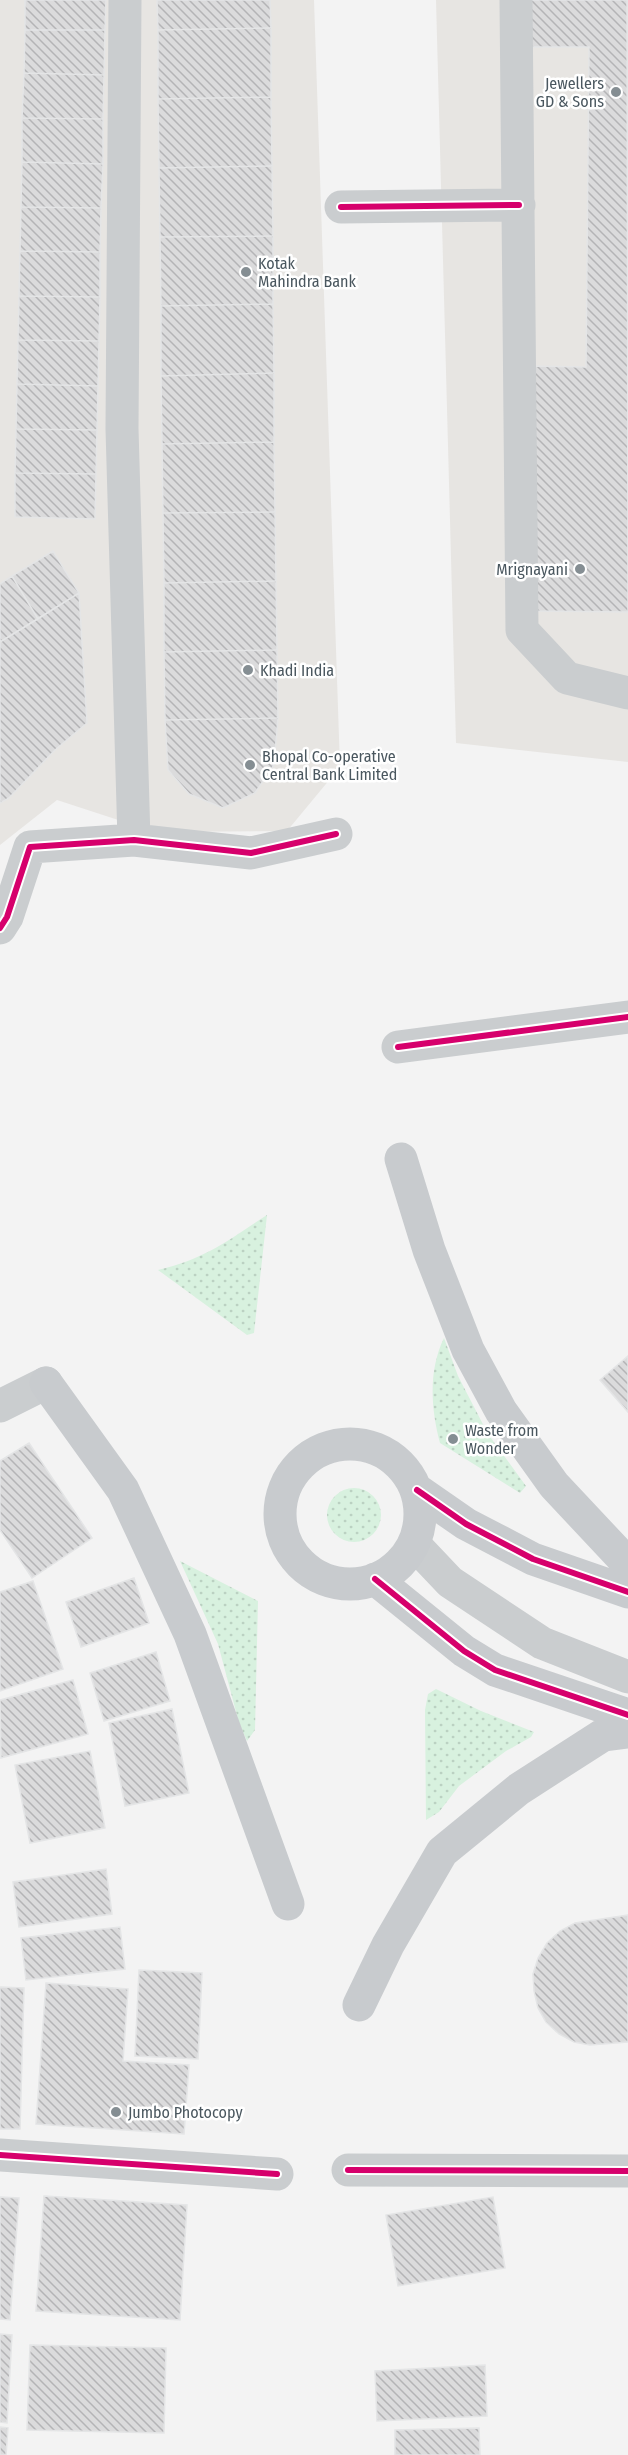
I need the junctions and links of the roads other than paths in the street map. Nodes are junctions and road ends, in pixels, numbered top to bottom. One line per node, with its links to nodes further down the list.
1 (126, 0): 7 (street)
2 (516, 0): 3 (street)
3 (519, 205): 4 (street); 5 (street)
4 (341, 207)
5 (628, 693)
6 (336, 834): 7 (street)
7 (134, 840): 8 (street)
8 (0, 928)
9 (628, 1017): 10 (street)
10 (398, 1047)
11 (401, 1159): 16 (main road)
12 (46, 1383): 13 (street); 22 (main road)
13 (0, 1406)
14 (417, 1490): 15 (main road); 17 (main road); 18 (main road)
15 (414, 1544): 17 (main road); 19 (street)
16 (628, 1564)
17 (375, 1579): 20 (main road)
18 (628, 1592)
19 (628, 1677)
20 (628, 1715)
21 (628, 1732): 23 (main road)
22 (288, 1904)
23 (359, 2005)
24 (0, 2155): 27 (street)
25 (348, 2170): 26 (street)
26 (628, 2171)
27 (277, 2174)

